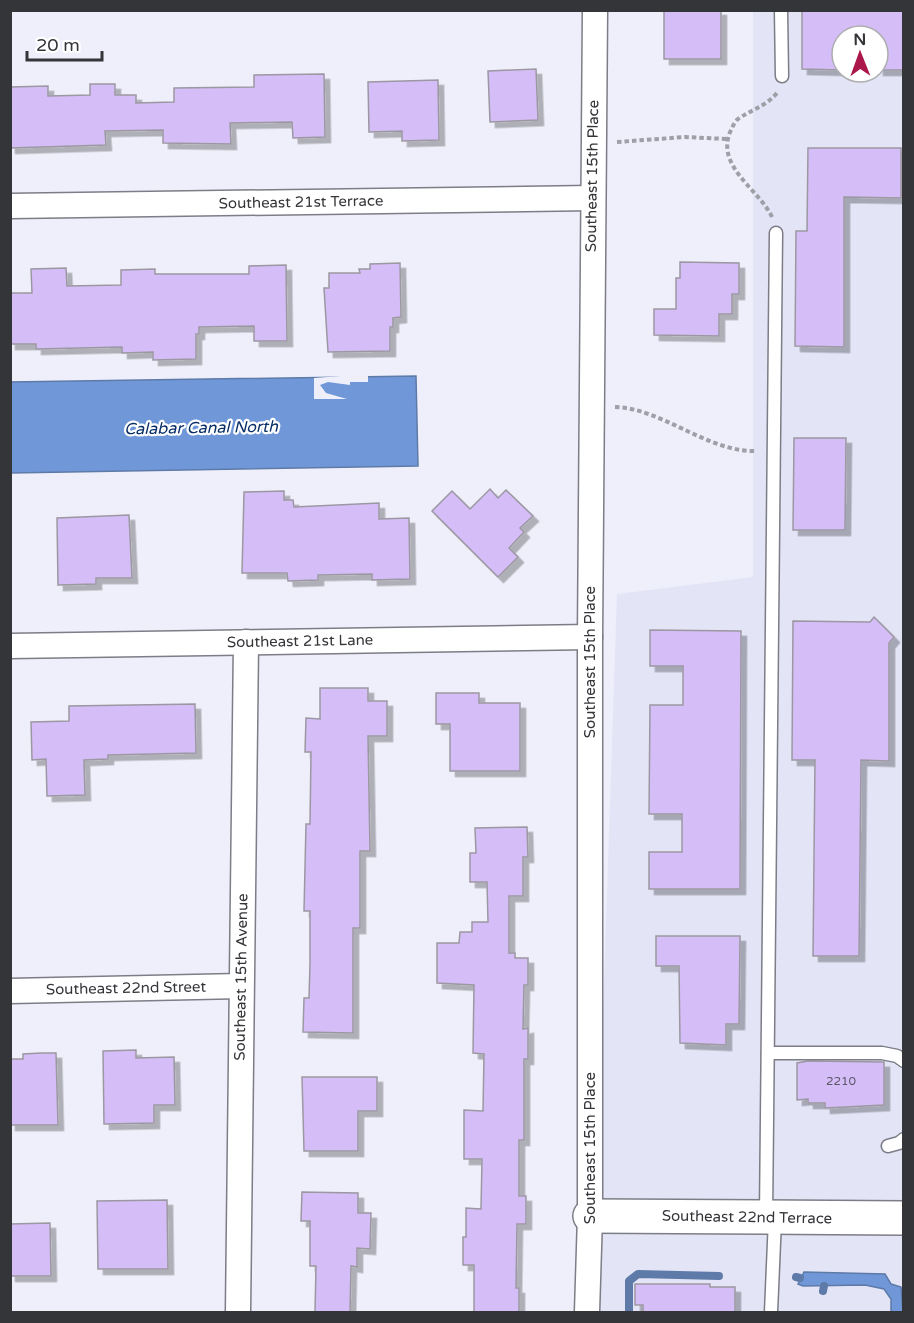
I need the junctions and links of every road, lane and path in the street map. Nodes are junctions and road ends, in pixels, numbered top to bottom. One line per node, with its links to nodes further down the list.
1 (595, 10): 5 (street, Southeast 15th Place)
2 (781, 10): 3 (lane)
3 (782, 76): 4 (path)
4 (727, 139): 5 (path); 8 (path)
5 (592, 144): 6 (street, Southeast 15th Place)
6 (592, 198): 7 (street, Southeast 21st Terrace); 9 (street, Southeast 15th Place)
7 (10, 206)
8 (776, 233): 10 (lane)
9 (591, 406): 10 (path); 11 (street, Southeast 15th Place)
10 (774, 451): 16 (lane)
11 (590, 637): 12 (street, Southeast 21st Lane); 20 (street, Southeast 15th Place)
12 (246, 642): 13 (street, Southeast 21st Lane); 14 (street, Southeast 15th Avenue)
13 (10, 646)
14 (241, 986): 15 (street, Southeast 22nd Street); 23 (street, Southeast 15th Avenue)
15 (10, 991)
16 (768, 1053): 17 (lane); 21 (lane)
17 (903, 1060)
18 (903, 1139): 19 (lane)
19 (888, 1146)
20 (590, 1215): 21 (street, Southeast 22nd Terrace); 24 (street, Southeast 15th Place)
21 (771, 1218): 22 (street, Southeast 22nd Terrace); 25 (lane)
22 (903, 1218)
23 (238, 1312)
24 (587, 1312)
25 (771, 1312)

